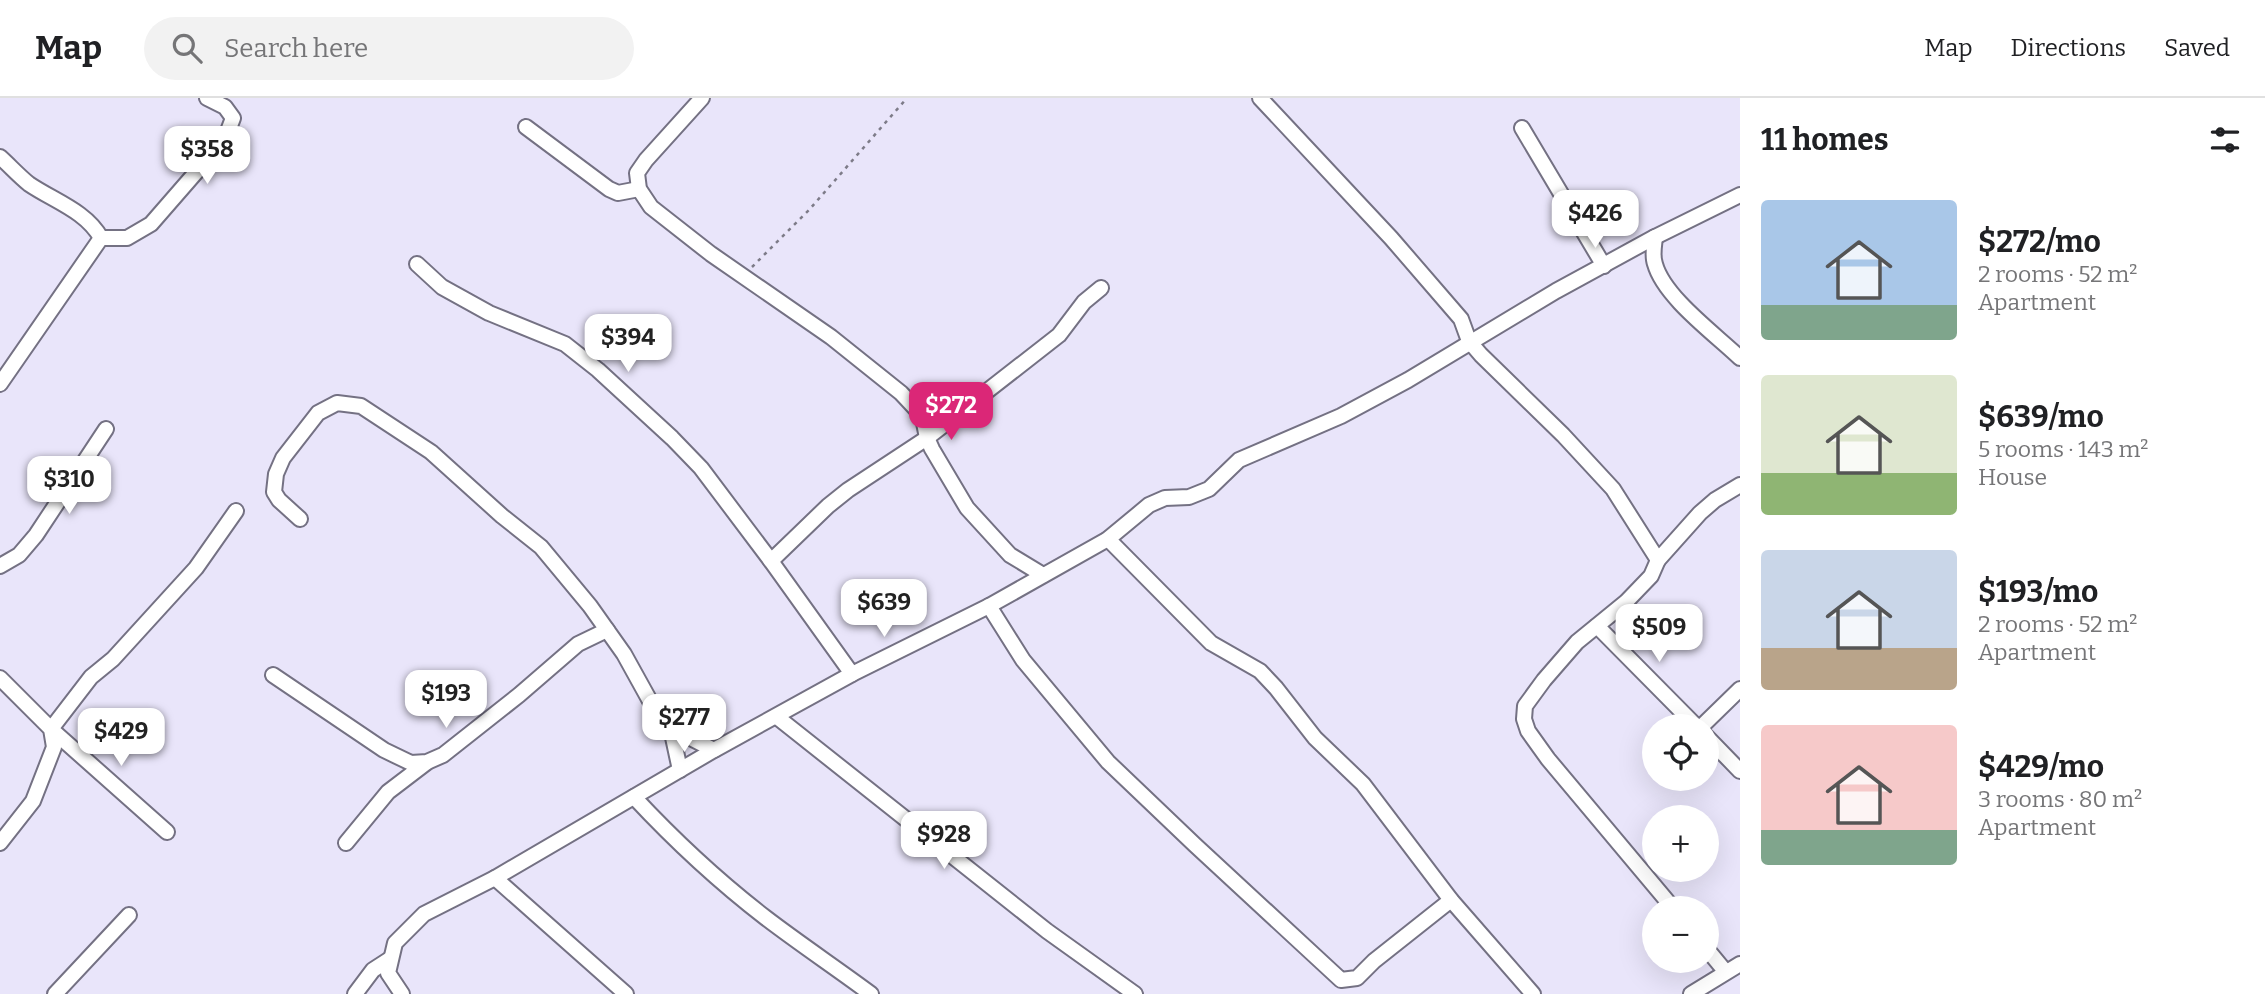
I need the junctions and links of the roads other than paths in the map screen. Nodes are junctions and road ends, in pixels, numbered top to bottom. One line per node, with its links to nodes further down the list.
1 (207, 98): 10 (street)
2 (702, 98): 7 (street)
3 (1260, 98): 14 (street)
4 (526, 127): 7 (street)
5 (1522, 128): 12 (street)
6 (0, 157): 10 (street)
7 (639, 189): 18 (street)
8 (1740, 195): 9 (street)
9 (1655, 237): 12 (street); 15 (street)
10 (100, 238): 16 (street)
11 (417, 264): 24 (street)
12 (1604, 266): 14 (street)
13 (1101, 288): 18 (street)
14 (1469, 341): 22 (street); 23 (street)
15 (1740, 358)
16 (1, 378)
17 (106, 429): 25 (street)
18 (927, 438): 24 (street); 26 (street)
19 (1740, 485): 23 (street)
20 (236, 510): 38 (street)
21 (300, 519): 29 (street)
22 (1108, 539): 26 (street); 50 (street)
23 (1658, 560): 28 (street)
24 (771, 561): 30 (street)
25 (0, 566)
26 (1043, 575): 27 (street)
27 (989, 606): 30 (street); 50 (street)
28 (1597, 626): 34 (street); 49 (street)
29 (607, 630): 37 (street); 41 (street)
30 (852, 674): 36 (street)
31 (273, 675): 41 (street)
32 (0, 678): 38 (street)
33 (1740, 689): 35 (street)
34 (1684, 714)
35 (1714, 714)
36 (777, 717): 40 (street); 61 (street)
37 (671, 727): 40 (street); 42 (street)
38 (51, 729): 45 (street); 46 (street)
39 (1719, 749): 43 (street)
40 (714, 750): 42 (street)
41 (427, 762): 47 (street)
42 (680, 770): 44 (street)
43 (1740, 771)
44 (634, 797): 48 (street); 60 (street)
45 (167, 832)
46 (0, 843)
47 (346, 844)
48 (495, 878): 52 (street); 59 (street)
49 (1663, 896)
50 (1451, 900): 62 (street)
51 (129, 915): 56 (street)
52 (390, 959): 57 (street); 58 (street)
53 (1719, 964): 55 (street)
54 (1740, 964): 55 (street)
55 (1725, 971): 63 (street)
56 (55, 994)
57 (355, 994)
58 (402, 994)
59 (626, 994)
60 (871, 994)
61 (1135, 994)
62 (1533, 994)
63 (1691, 994)

